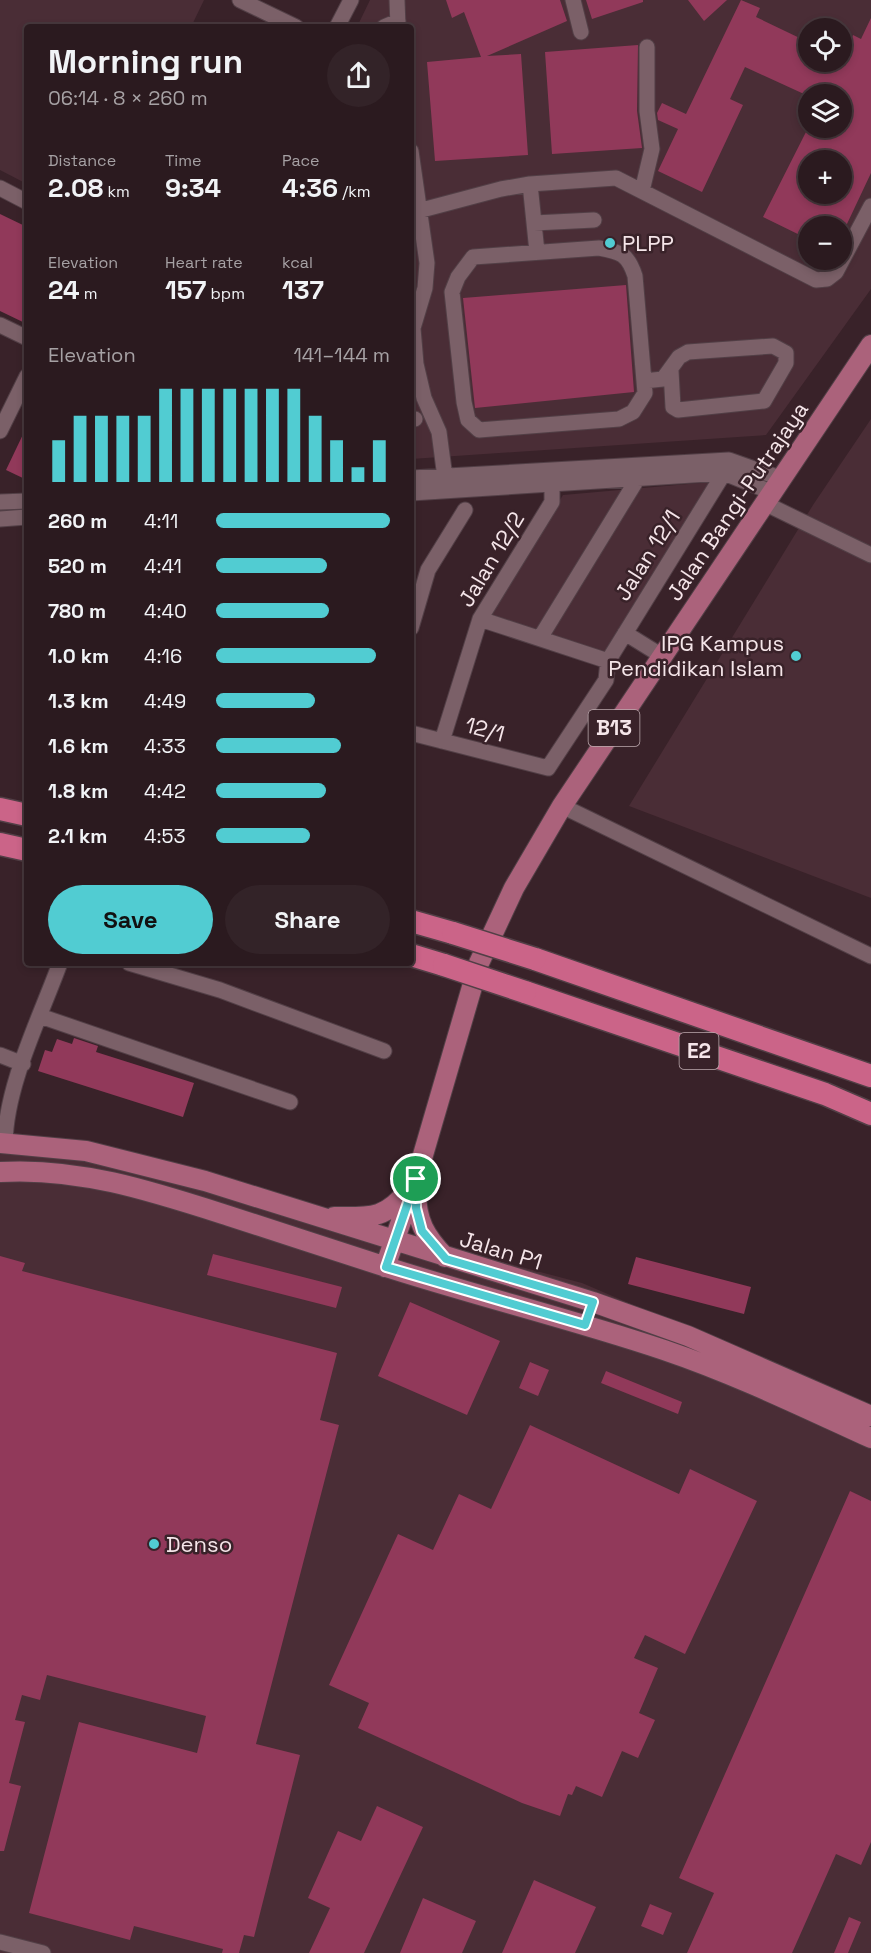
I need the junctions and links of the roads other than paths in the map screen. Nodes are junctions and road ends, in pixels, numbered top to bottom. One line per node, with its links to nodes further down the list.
1 (240, 0): 5 (street)
2 (351, 0): 6 (street)
3 (397, 0): 7 (street)
4 (573, 0): 8 (street)
5 (290, 24)
6 (339, 24)
7 (393, 24)
8 (581, 32)
9 (647, 47): 13 (street)
10 (414, 177): 16 (street)
11 (530, 184): 13 (street); 16 (street); 18 (street)
12 (0, 188): 14 (street)
13 (642, 191): 15 (street)
14 (24, 200)
15 (871, 206)
16 (418, 211): 21 (street)
17 (594, 220): 18 (street)
18 (534, 223): 19 (street)
19 (537, 252): 26 (street); 26 (street)
20 (0, 325): 22 (street)
21 (414, 325)
22 (24, 337)
23 (871, 345): 34 (main road, Jalan Bangi-Putrajaya / B13)
24 (414, 366): 33 (street)
25 (671, 371): 25 (street); 26 (street)
26 (644, 381)
27 (24, 382): 28 (street)
28 (0, 431)
29 (723, 473): 32 (street); 34 (street); 44 (street, Jalan 12/1)
30 (552, 477): 32 (street); 33 (street); 34 (street); 43 (street, Jalan 12/2)
31 (414, 478): 33 (street)
32 (638, 478): 45 (street)
33 (446, 483): 35 (street)
34 (772, 491): 41 (street); 46 (main road, Jalan Bangi-Putrajaya / B13)
35 (414, 492)
36 (24, 501): 37 (street)
37 (0, 502)
38 (465, 510): 42 (street)
39 (24, 517): 40 (street)
40 (0, 519)
41 (871, 555)
42 (414, 618)
43 (480, 619): 45 (street); 49 (street, Jalan 12/2)
44 (625, 633): 46 (street); 47 (street, Jalan 12/1)
45 (540, 638): 47 (street)
46 (662, 657): 51 (main road, Jalan Bangi-Putrajaya / B13)
47 (608, 661): 50 (street, Jalan 12/1)
48 (414, 734): 49 (street, 12/1)
49 (442, 741): 50 (street, 12/1)
50 (548, 768)
51 (562, 806): 58 (street); 70 (main road, Jalan Bangi-Putrajaya / B13)
52 (0, 809): 53 (highway)
53 (24, 814)
54 (0, 844): 55 (highway)
55 (24, 849)
56 (414, 922): 65 (highway, E2, bridge)
57 (414, 956): 67 (highway, E2, bridge)
58 (871, 956)
59 (59, 966): 61 (street)
60 (139, 966): 62 (street)
61 (40, 1016): 64 (street); 66 (street)
62 (384, 1051)
63 (0, 1055): 64 (street)
64 (23, 1064): 68 (street)
65 (871, 1076)
66 (290, 1102)
67 (871, 1114)
68 (3, 1143): 71 (main road, Jalan P1)
69 (0, 1172): 72 (main road)
70 (416, 1179): 73 (main road); 74 (main road, B13); 75 (main road)
71 (205, 1181): 72 (street); 73 (main road, Jalan P1)
72 (197, 1206): 76 (main road)
73 (313, 1217): 74 (main road, Jalan P1)
74 (394, 1242): 75 (main road, Jalan P1); 76 (main road, B13)
75 (446, 1259): 77 (main road, Jalan P1)
76 (386, 1267): 78 (main road)
77 (593, 1302): 78 (street); 79 (main road, Jalan P1)
78 (585, 1325): 80 (main road)
79 (871, 1416)
80 (871, 1438)
81 (0, 1942): 82 (street)
82 (43, 1953)

